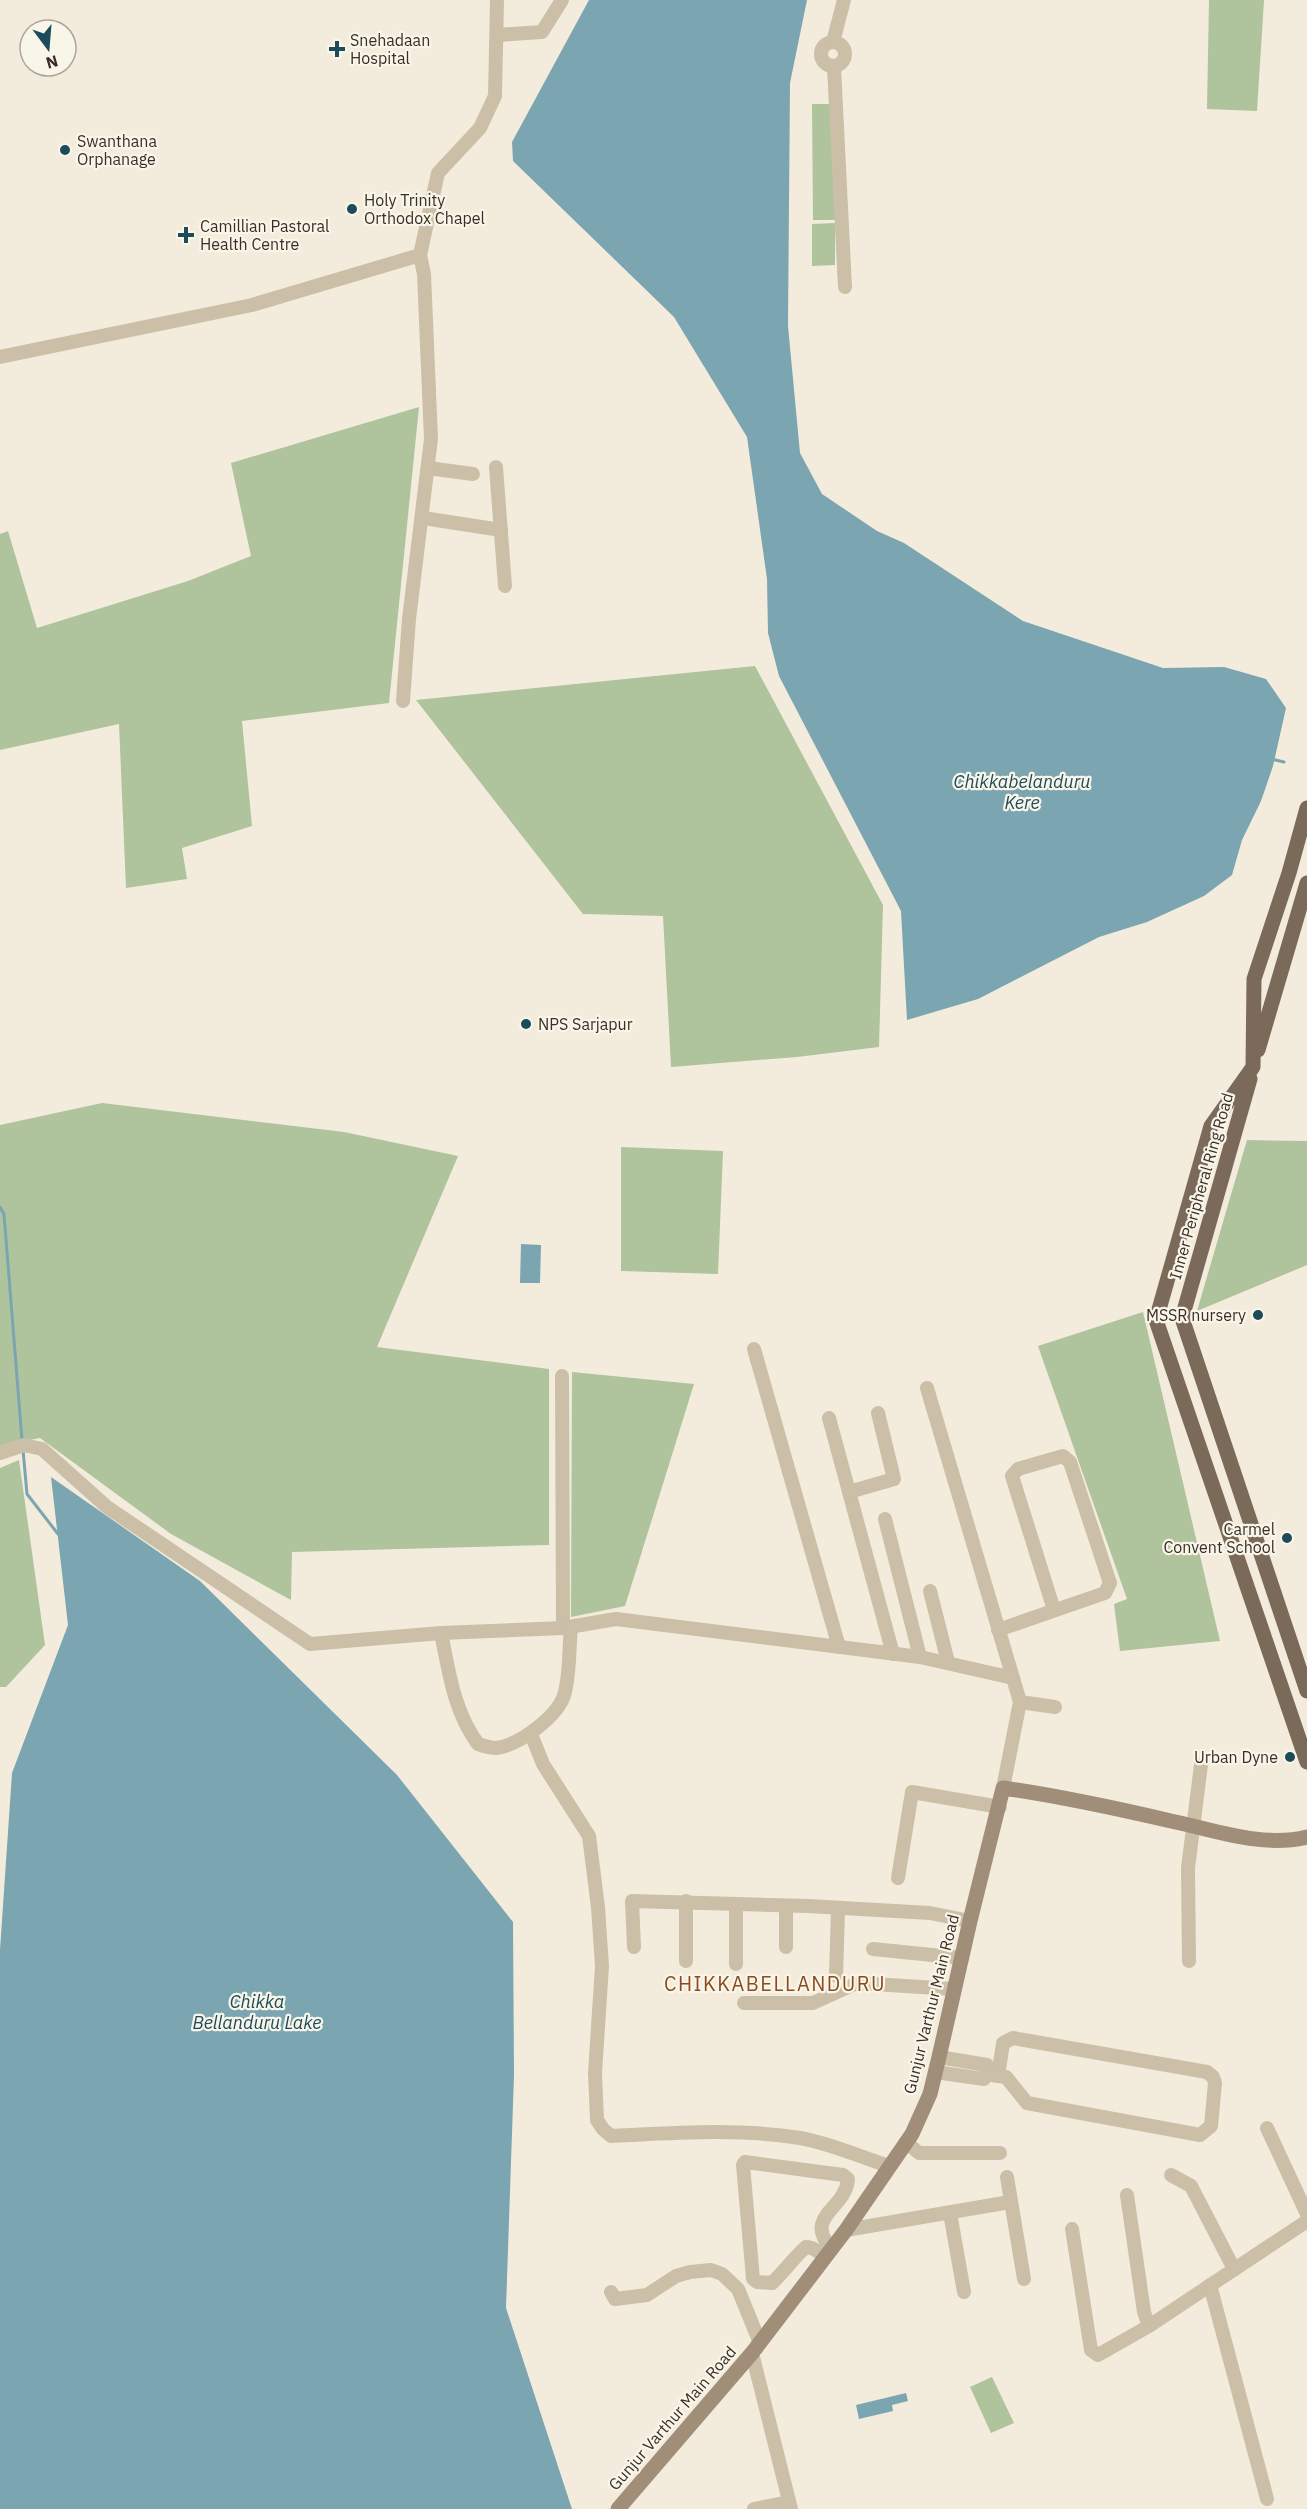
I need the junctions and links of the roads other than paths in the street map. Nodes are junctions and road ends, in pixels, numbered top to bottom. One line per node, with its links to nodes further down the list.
1 (497, 0): 4 (street)
2 (562, 0): 4 (street)
3 (844, 0): 6 (street)
4 (497, 35): 5 (street)
5 (420, 255): 7 (street); 9 (street)
6 (845, 287)
7 (0, 357)
8 (496, 467): 12 (street)
9 (428, 468): 10 (street); 11 (street)
10 (473, 474)
11 (423, 518): 12 (street); 14 (street)
12 (501, 530): 13 (street)
13 (505, 586)
14 (403, 701)
15 (1307, 808): 17 (main road, Inner Peripheral Ring Road)
16 (1307, 883): 17 (main road, Inner Peripheral Ring Road)
17 (1253, 1067): 36 (main road, Inner Peripheral Ring Road); 40 (main road, Inner Peripheral Ring Road)
18 (754, 1349): 31 (street)
19 (562, 1376): 28 (street)
20 (927, 1388): 29 (street)
21 (878, 1413): 24 (street)
22 (829, 1419): 24 (street)
23 (0, 1453): 30 (street)
24 (849, 1492): 32 (street)
25 (885, 1519): 33 (street)
26 (930, 1591): 34 (street)
27 (1054, 1610): 27 (street); 29 (street)
28 (567, 1627): 30 (street); 31 (street); 39 (street)
29 (998, 1630): 35 (street)
30 (441, 1633): 39 (street)
31 (839, 1647): 32 (street)
32 (893, 1654): 33 (street)
33 (920, 1657): 34 (street)
34 (948, 1662): 35 (street)
35 (1013, 1678): 37 (street)
36 (1307, 1691)
37 (1020, 1702): 38 (street); 42 (street)
38 (1055, 1707)
39 (531, 1734): 67 (street)
40 (1307, 1762)
41 (1202, 1765): 44 (street)
42 (1003, 1788): 43 (main road, Gunjur Varthur Main Road); 44 (main road)
43 (1000, 1807): 46 (street); 51 (main road, Gunjur Varthur Main Road)
44 (1194, 1826): 45 (main road); 57 (street)
45 (1307, 1837)
46 (898, 1878)
47 (686, 1901): 48 (street); 52 (street); 56 (street)
48 (736, 1905): 49 (street); 58 (street)
49 (786, 1906): 50 (street); 53 (street)
50 (838, 1909): 51 (street); 59 (street)
51 (970, 1921): 55 (main road, Gunjur Varthur Main Road)
52 (634, 1947)
53 (786, 1947)
54 (873, 1949): 55 (street)
55 (962, 1958): 60 (main road, Gunjur Varthur Main Road)
56 (686, 1961)
57 (1190, 1961)
58 (736, 1964)
59 (836, 1976)
60 (953, 1989): 61 (street); 62 (main road, Gunjur Varthur Main Road)
61 (744, 2003)
62 (937, 2065): 63 (street); 65 (main road, Gunjur Varthur Main Road)
63 (993, 2075): 63 (street)
64 (1267, 2128): 73 (street)
65 (906, 2142): 66 (street); 67 (main road, Gunjur Varthur Main Road)
66 (1000, 2153)
67 (889, 2166): 76 (main road, Gunjur Varthur Main Road)
68 (1171, 2175): 78 (street)
69 (1007, 2177): 71 (street)
70 (1127, 2195): 83 (street)
71 (1010, 2202): 72 (street); 79 (street)
72 (950, 2213): 76 (street); 82 (street)
73 (1307, 2214)
74 (1307, 2221): 78 (street)
75 (1072, 2229): 83 (street)
76 (846, 2230): 77 (main road, Gunjur Varthur Main Road)
77 (827, 2252): 77 (street); 84 (main road, Gunjur Varthur Main Road)
78 (1234, 2269): 80 (street)
79 (1024, 2280)
80 (1210, 2285): 83 (street); 85 (street)
81 (611, 2292): 84 (street)
82 (964, 2292)
83 (1149, 2326)
84 (756, 2348): 86 (street); 87 (main road, Gunjur Varthur Main Road)
85 (1267, 2499)
86 (790, 2505): 88 (street)
87 (618, 2509)
88 (754, 2509)

